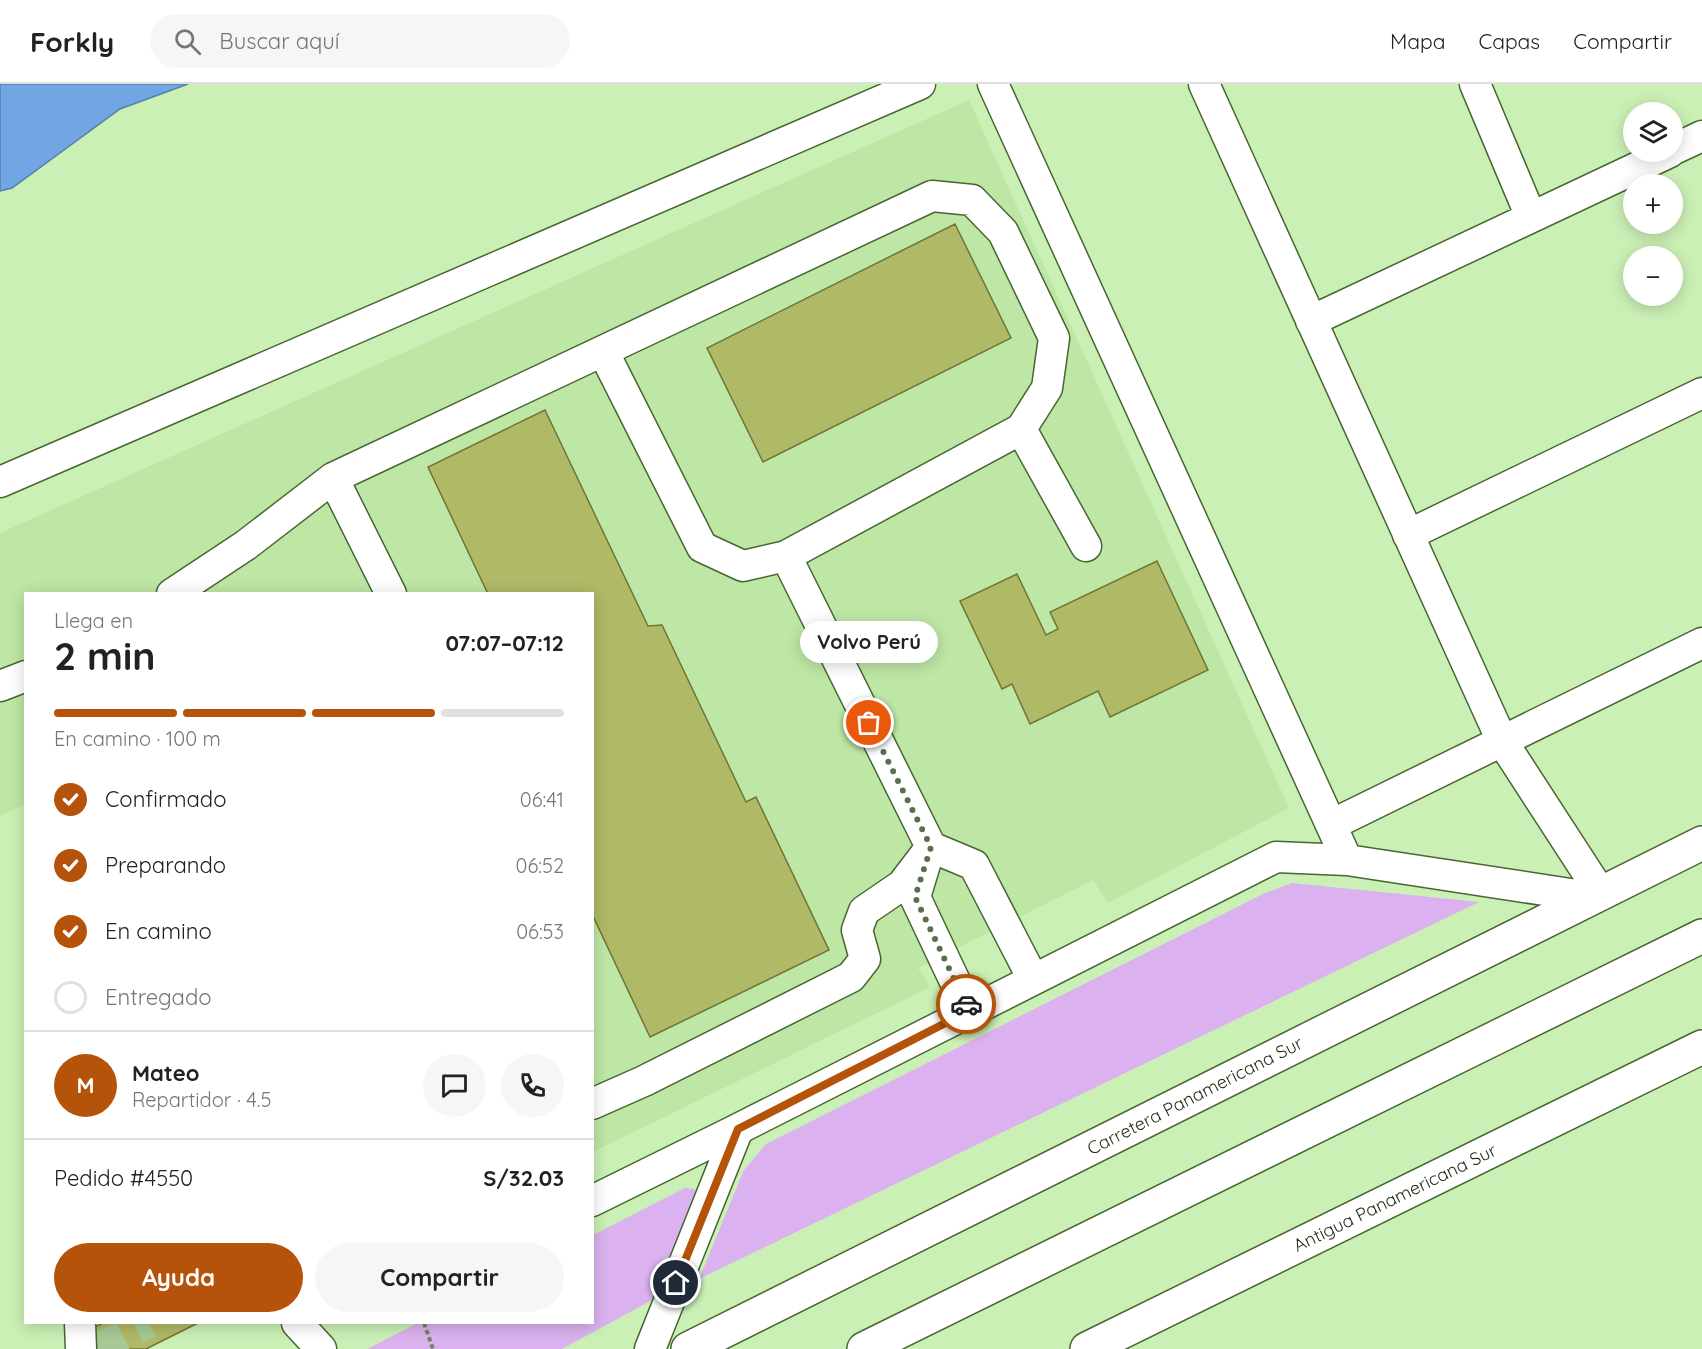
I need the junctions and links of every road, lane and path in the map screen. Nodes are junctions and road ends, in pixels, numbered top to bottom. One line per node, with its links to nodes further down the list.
1 (920, 84): 14 (street)
2 (993, 84): 24 (street)
3 (1204, 84): 9 (street)
4 (1475, 84): 8 (street)
5 (1702, 136): 6 (street)
6 (1683, 145)
7 (1648, 162): 8 (street)
8 (1531, 217): 9 (street)
9 (1311, 321): 15 (street)
10 (603, 351): 12 (street); 13 (street); 17 (street)
11 (1702, 393): 15 (street)
12 (1021, 429): 16 (street); 17 (street)
13 (333, 478): 18 (street); 19 (street)
14 (0, 482)
15 (1408, 535): 23 (street)
16 (1086, 546)
17 (786, 556): 26 (street)
18 (175, 592)
19 (391, 592)
20 (1702, 643): 23 (street)
21 (24, 677): 22 (street)
22 (0, 686)
23 (1502, 741): 24 (street); 28 (street)
24 (1331, 825): 27 (street)
25 (1702, 843): 28 (main road, Carretera Panamericana Sur)
26 (931, 847): 30 (street); 31 (street); 33 (street)
27 (1347, 860): 28 (street); 30 (street)
28 (1595, 895): 43 (main road, Carretera Panamericana Sur)
29 (1702, 936): 44 (main road)
30 (1034, 980): 31 (street)
31 (969, 1011): 34 (street)
32 (1702, 1047): 45 (main road, Antigua Panamericana Sur)
33 (594, 1103)
34 (738, 1129): 35 (street); 42 (street)
35 (594, 1200)
36 (80, 1324): 39 (street)
37 (298, 1324): 40 (street)
38 (424, 1324): 41 (path)
39 (81, 1349)
40 (321, 1349)
41 (433, 1349)
42 (650, 1349)
43 (688, 1349)
44 (864, 1349)
45 (1087, 1349)

